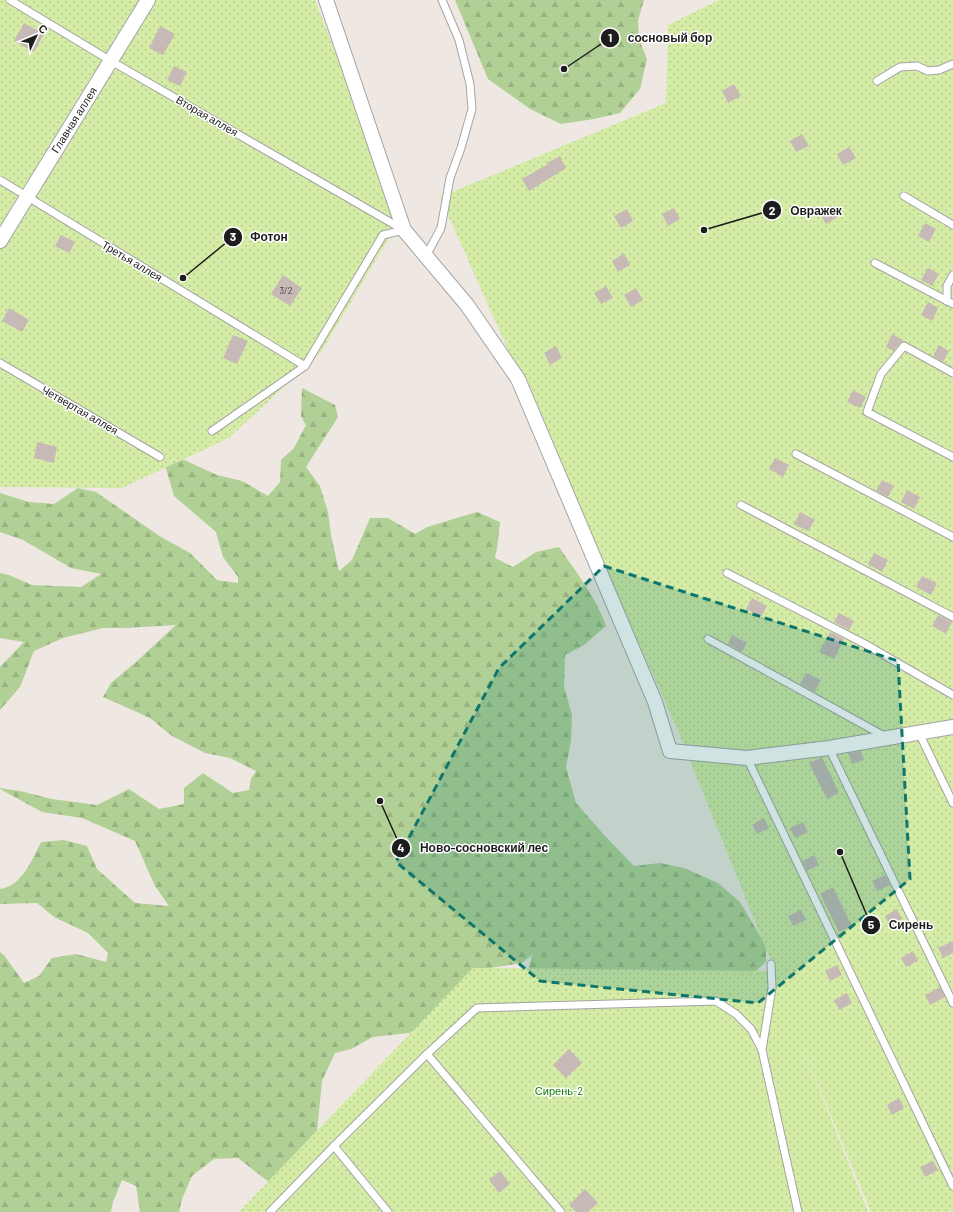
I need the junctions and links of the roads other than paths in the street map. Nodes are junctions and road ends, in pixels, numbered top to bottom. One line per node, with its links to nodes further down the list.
1 (10, 0): 5 (lane, Вторая аллея)
2 (148, 0): 5 (street, Главная аллея)
3 (326, 0): 12 (street)
4 (442, 0): 14 (lane)
5 (111, 61): 10 (street, Главная аллея); 12 (lane, Вторая аллея)
6 (953, 64): 7 (lane)
7 (877, 81)
8 (0, 180): 10 (lane, Третья аллея)
9 (904, 196): 11 (lane)
10 (26, 197): 13 (street, Главная аллея); 19 (lane, Третья аллея)
11 (953, 225)
12 (404, 230): 14 (street); 19 (lane)
13 (0, 241)
14 (426, 256): 35 (street)
15 (875, 263): 17 (lane)
16 (953, 275): 17 (lane)
17 (950, 303)
18 (0, 363): 23 (lane, Четвертая аллея)
19 (305, 366): 21 (lane)
20 (953, 373): 24 (lane)
21 (212, 431)
22 (796, 454): 26 (lane)
23 (160, 457)
24 (953, 457)
25 (741, 505): 28 (lane)
26 (953, 537)
27 (727, 574): 30 (lane)
28 (953, 617)
29 (708, 639): 33 (lane)
30 (953, 695)
31 (953, 727): 32 (street)
32 (919, 733): 33 (street); 36 (lane)
33 (888, 738): 34 (street)
34 (829, 748): 35 (street); 38 (lane)
35 (747, 758): 42 (lane)
36 (953, 803)
37 (771, 964): 39 (lane)
38 (953, 1003)
39 (762, 1050): 40 (lane); 46 (lane)
40 (427, 1054): 41 (lane); 45 (lane)
41 (334, 1146): 43 (lane); 44 (lane)
42 (953, 1186)
43 (270, 1212)
44 (388, 1212)
45 (561, 1212)
46 (798, 1212)

